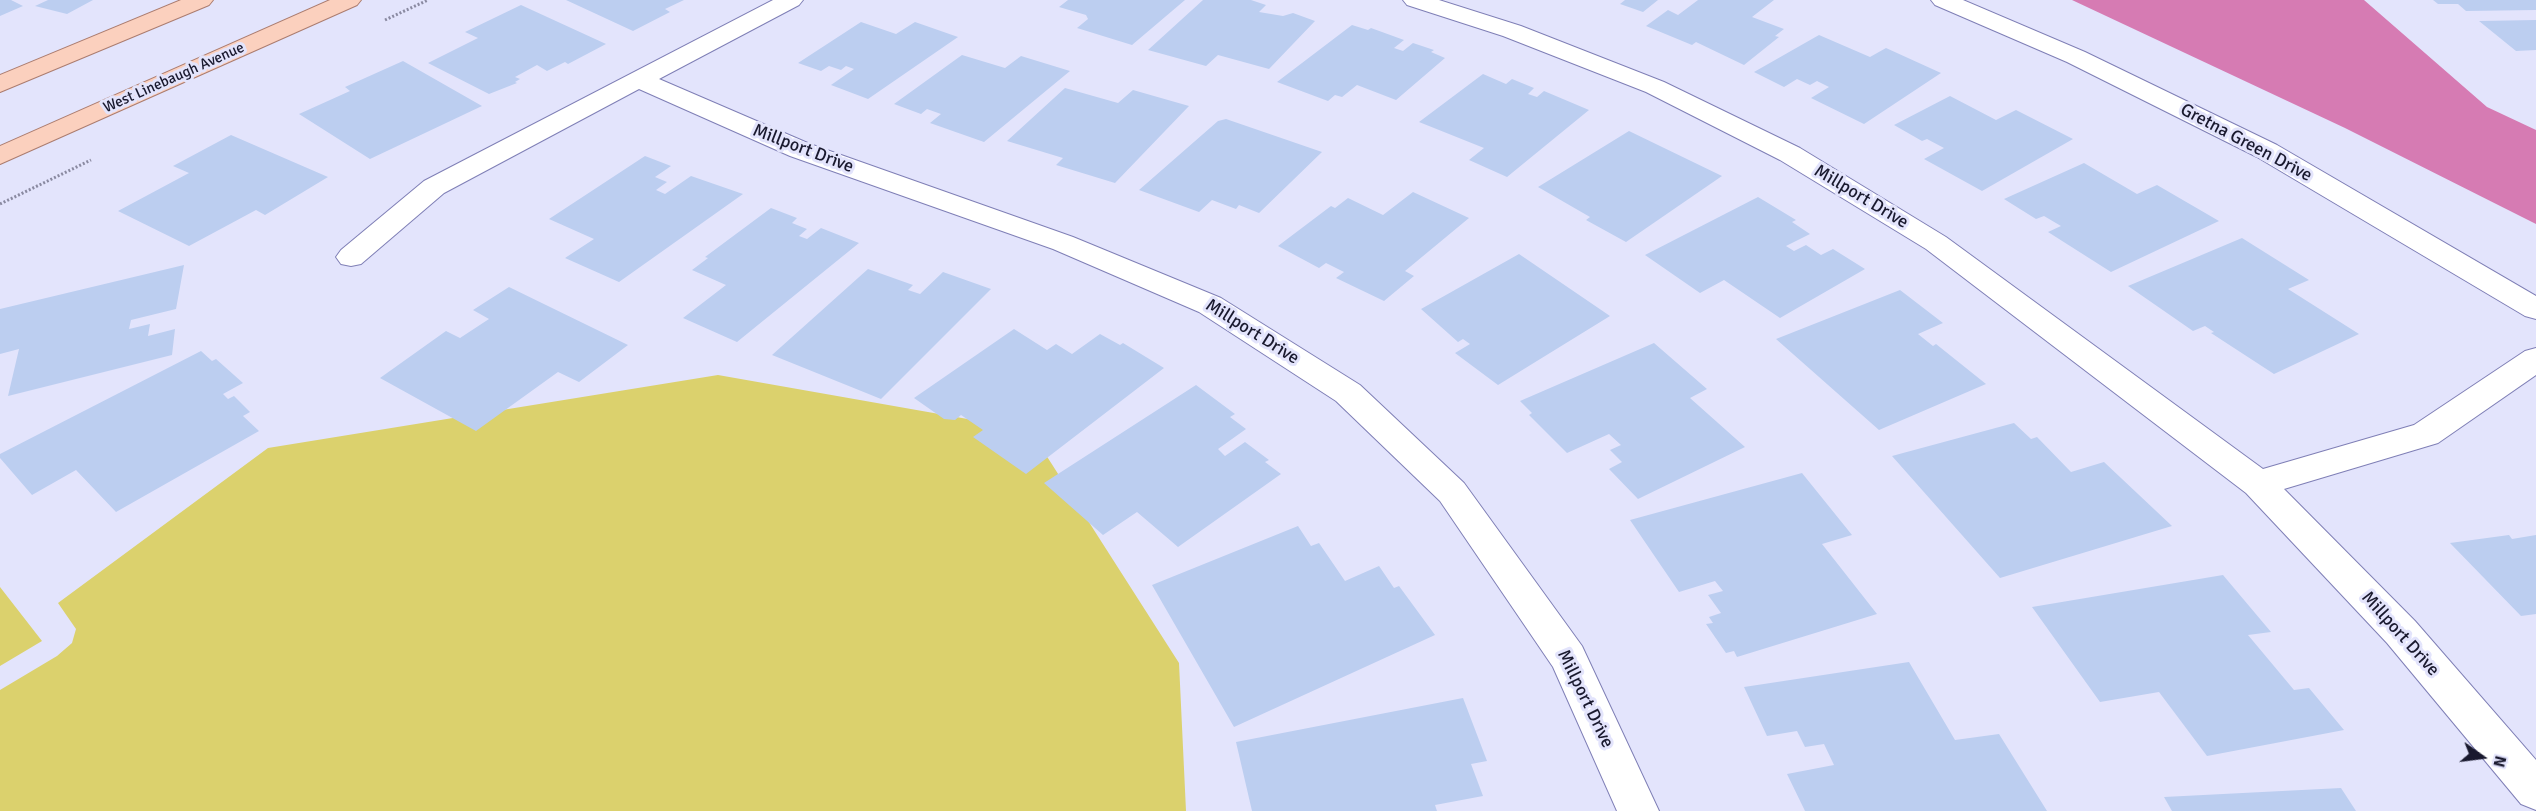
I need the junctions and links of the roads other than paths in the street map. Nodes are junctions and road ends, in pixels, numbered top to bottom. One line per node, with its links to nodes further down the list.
1 (201, 0): 7 (main road)
2 (349, 0): 8 (main road, West Linebaugh Avenue)
3 (790, 0): 6 (street)
4 (1415, 0): 12 (street, Millport Drive)
5 (1943, 0): 10 (street, Gretna Green Drive)
6 (639, 80): 9 (street); 14 (street, Millport Drive)
7 (0, 84)
8 (0, 156)
9 (351, 257)
10 (2536, 309)
11 (2536, 359): 12 (street)
12 (2258, 484): 13 (street, Millport Drive)
13 (2536, 791)
14 (1638, 811)

